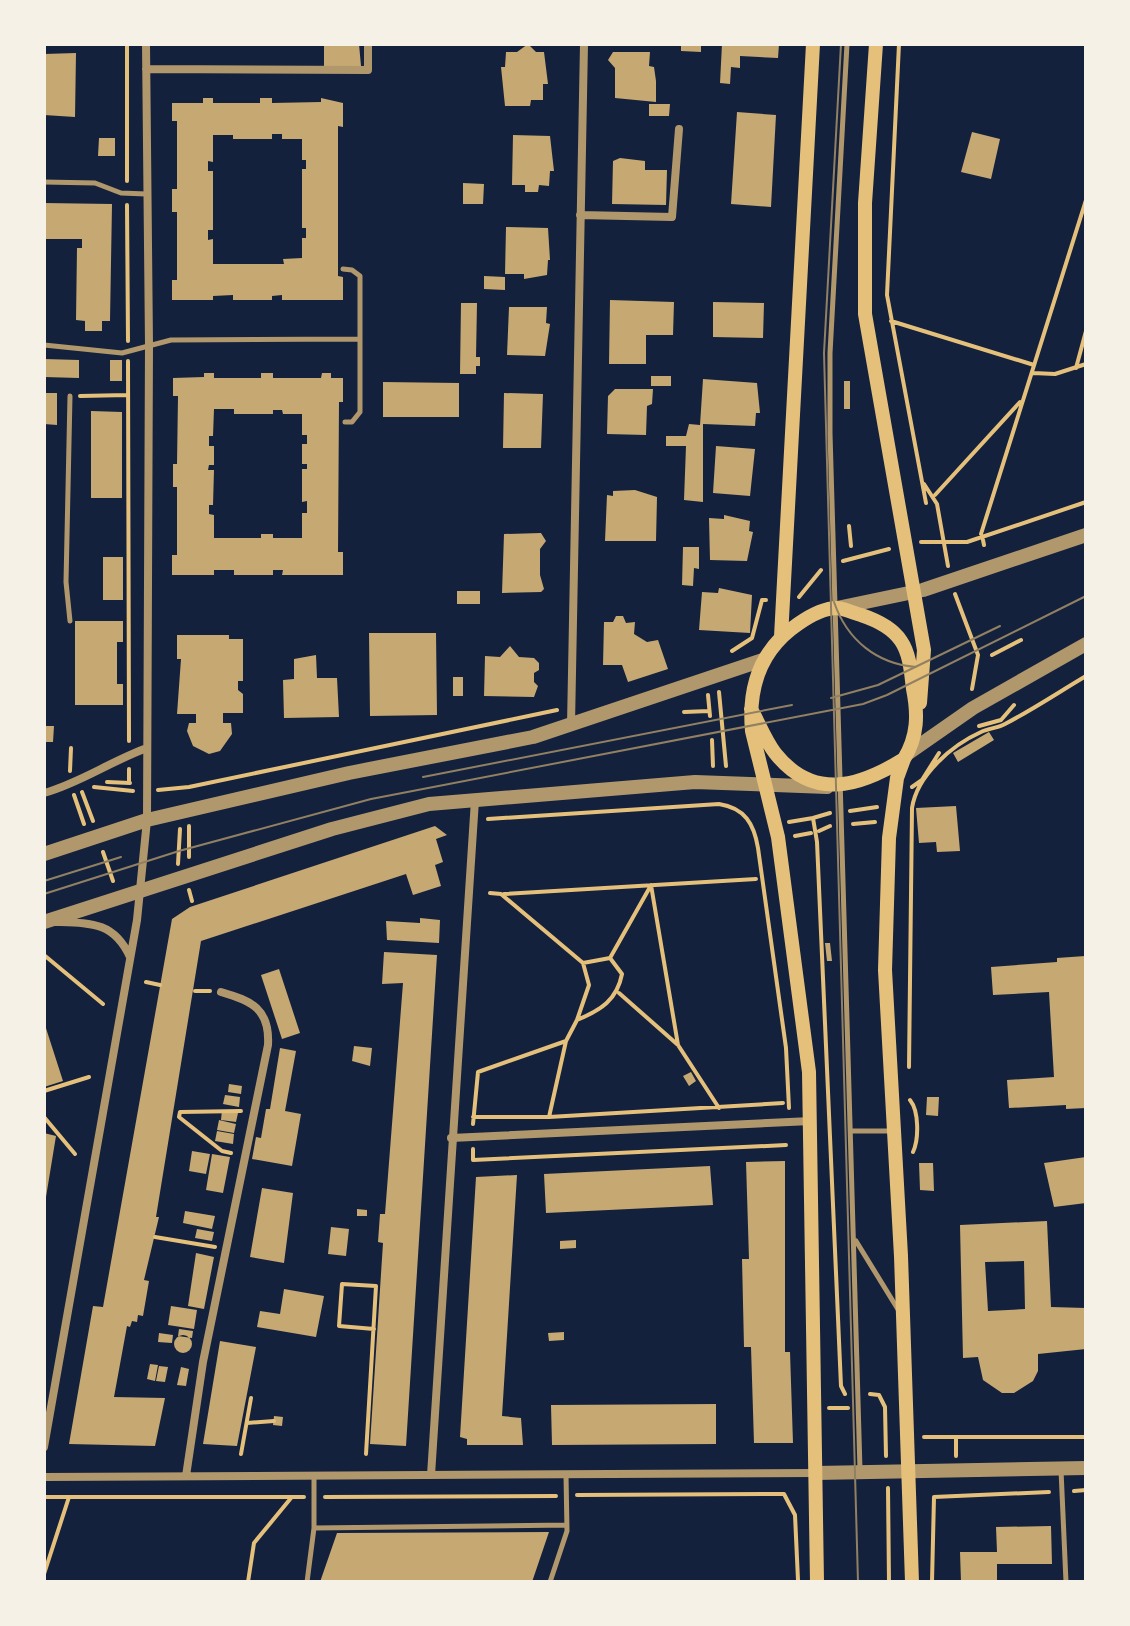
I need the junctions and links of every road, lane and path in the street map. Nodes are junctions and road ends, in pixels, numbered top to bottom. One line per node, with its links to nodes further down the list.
1 (127, 44): 12 (path)
2 (146, 44): 9 (street)
3 (368, 44): 9 (street)
4 (584, 44): 15 (street)
5 (813, 44): 49 (main road)
6 (847, 44): 47 (lane)
7 (876, 44): 44 (main road)
8 (899, 44): 17 (path)
9 (146, 69): 13 (street)
10 (679, 129): 15 (street)
11 (44, 182): 12 (lane)
12 (127, 193): 13 (lane); 22 (path)
13 (146, 194): 21 (street)
14 (1086, 200): 24 (path)
15 (580, 215): 56 (street)
16 (343, 269): 19 (lane)
17 (890, 320): 24 (path); 32 (path)
18 (1086, 331): 25 (path)
19 (360, 339): 21 (lane); 31 (lane)
20 (44, 345): 22 (lane)
21 (149, 345): 22 (lane); 28 (street)
22 (128, 351): 27 (path)
23 (1086, 364): 25 (path)
24 (1034, 365): 26 (path)
25 (1076, 368): 26 (path)
26 (1033, 373): 30 (path)
27 (128, 395): 28 (path); 29 (path); 66 (path)
28 (149, 395): 65 (street)
29 (70, 396): 48 (lane)
30 (1023, 399): 32 (path); 36 (path)
31 (345, 422)
32 (922, 482): 38 (path)
33 (1086, 502): 38 (path)
34 (849, 526): 39 (path)
35 (1086, 535): 43 (street)
36 (983, 540)
37 (927, 541): 38 (path)
38 (944, 543): 43 (path)
39 (851, 546)
40 (894, 548): 41 (path)
41 (846, 560)
42 (824, 566): 45 (path)
43 (952, 581): 44 (street); 57 (path)
44 (913, 593): 47 (street); 61 (main road)
45 (799, 597)
46 (762, 600): 54 (path)
47 (836, 608): 49 (main road); 61 (main road); 74 (lane)
48 (70, 621)
49 (781, 637): 53 (main road)
50 (1021, 640): 52 (path)
51 (1086, 644): 57 (street)
52 (992, 655)
53 (763, 660): 54 (street); 58 (main road)
54 (719, 674): 62 (street); 70 (path)
55 (1086, 676): 117 (path)
56 (571, 705): 62 (street); 79 (path)
57 (973, 708): 63 (path); 67 (street)
58 (751, 709): 72 (main road); 74 (main road)
59 (709, 711): 60 (path)
60 (684, 712)
61 (918, 716): 67 (main road)
62 (571, 725): 79 (street)
63 (979, 725)
64 (712, 740): 68 (path)
65 (147, 748): 66 (street); 69 (street)
66 (129, 755): 71 (path); 73 (street)
67 (905, 757): 74 (main road); 130 (main road)
68 (713, 766)
69 (147, 781): 71 (path); 81 (street)
70 (726, 782): 72 (street); 77 (street); 78 (path)
71 (129, 783): 73 (path)
72 (765, 784): 74 (street); 83 (main road)
73 (77, 787): 75 (path); 76 (street); 87 (path); 90 (path)
74 (838, 787): 129 (lane)
75 (132, 791)
76 (44, 793)
77 (475, 800): 80 (street); 93 (street)
78 (725, 805): 80 (path); 85 (path)
79 (184, 811): 81 (street); 93 (path); 93 (path)
80 (474, 818): 131 (street)
81 (147, 820): 90 (street); 96 (street)
82 (875, 822): 84 (path)
83 (775, 823): 85 (path); 127 (main road); 140 (path)
84 (853, 824)
85 (753, 825): 128 (path)
86 (830, 826): 88 (path)
87 (85, 827)
88 (819, 831)
89 (811, 833): 91 (path)
90 (98, 835): 92 (street); 101 (path)
91 (795, 836)
92 (44, 854)
93 (183, 877): 96 (street); 99 (path); 99 (path)
94 (756, 879): 95 (path)
95 (651, 885): 100 (path); 106 (path); 115 (path)
96 (139, 891): 101 (street); 105 (street)
97 (197, 892): 99 (path)
98 (490, 893): 100 (path)
99 (190, 894): 102 (path)
100 (501, 894): 107 (path)
101 (119, 898): 103 (street)
102 (192, 901)
103 (44, 922): 105 (street)
104 (44, 955): 112 (path)
105 (130, 958): 146 (street)
106 (610, 958): 107 (path); 111 (path)
107 (583, 963): 113 (path)
108 (146, 982): 109 (path)
109 (160, 985)
110 (221, 992): 123 (street)
111 (618, 993): 113 (path); 115 (path)
112 (103, 1004)
113 (577, 1020): 114 (path)
114 (566, 1041): 116 (path); 126 (path)
115 (678, 1045): 122 (path)
116 (478, 1072)
117 (909, 1075)
118 (89, 1077): 120 (path)
119 (909, 1087): 134 (path)
120 (44, 1091)
121 (783, 1103): 122 (path)
122 (719, 1108): 126 (path)
123 (253, 1113): 132 (path); 137 (street)
124 (44, 1117): 133 (path)
125 (473, 1117): 126 (path)
126 (549, 1117)
127 (811, 1121): 128 (street); 154 (main road)
128 (786, 1122): 131 (street)
129 (851, 1131): 130 (lane); 136 (lane)
130 (891, 1131): 138 (main road)
131 (451, 1138): 156 (street)
132 (231, 1153)
133 (75, 1154)
134 (913, 1166)
135 (155, 1237): 137 (path)
136 (855, 1239): 138 (lane); 140 (lane)
137 (226, 1249): 158 (street)
138 (904, 1318): 151 (main road)
139 (374, 1329): 139 (path); 148 (path)
140 (858, 1394): 152 (path); 153 (lane)
141 (251, 1398): 143 (path)
142 (274, 1421): 143 (path)
143 (247, 1423): 147 (path)
144 (923, 1428): 145 (path)
145 (1086, 1437)
146 (44, 1447)
147 (241, 1454)
148 (366, 1454)
149 (1086, 1468): 150 (street)
150 (1061, 1469): 151 (street); 162 (lane)
151 (909, 1470): 152 (street); 178 (main road)
152 (887, 1471): 153 (street); 177 (path)
153 (860, 1472): 154 (street)
154 (816, 1473): 157 (street); 176 (main road)
155 (314, 1475): 156 (street); 158 (street); 166 (lane)
156 (431, 1475): 157 (street)
157 (566, 1475): 163 (lane)
158 (186, 1476): 159 (street)
159 (44, 1477)
160 (454, 1488): 167 (path)
161 (1086, 1490): 162 (path)
162 (1062, 1491): 179 (path); 180 (lane)
163 (566, 1495): 167 (path); 169 (lane); 175 (path)
164 (44, 1497): 165 (path)
165 (69, 1497): 168 (path); 171 (path)
166 (315, 1497): 167 (path); 168 (path); 170 (lane)
167 (453, 1497)
168 (291, 1498): 172 (path)
169 (567, 1525): 170 (lane); 174 (lane)
170 (314, 1528): 173 (lane)
171 (45, 1578)
172 (248, 1582)
173 (307, 1582)
174 (550, 1582)
175 (798, 1582)
176 (817, 1582)
177 (889, 1582)
178 (912, 1582)
179 (932, 1582)
180 (1066, 1582)

